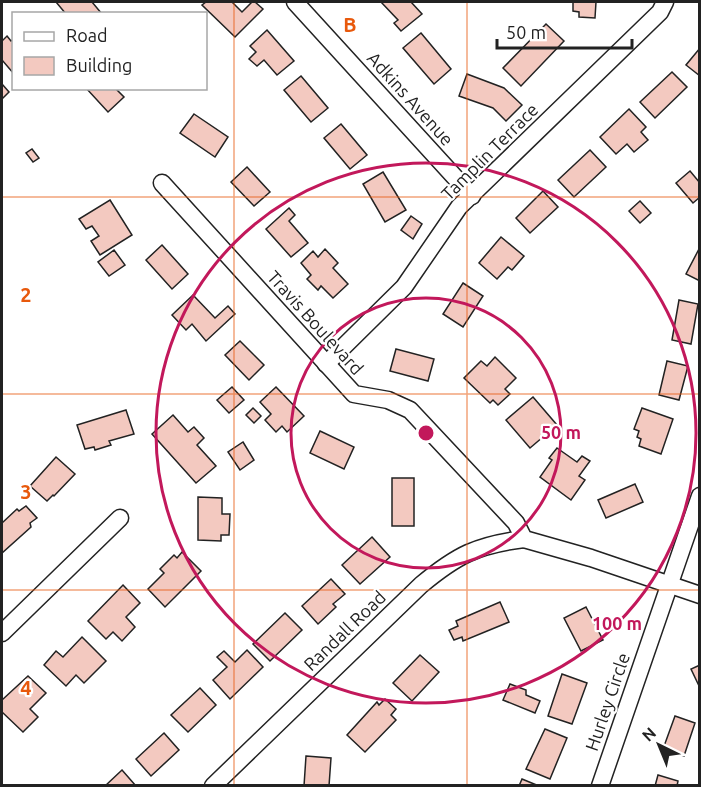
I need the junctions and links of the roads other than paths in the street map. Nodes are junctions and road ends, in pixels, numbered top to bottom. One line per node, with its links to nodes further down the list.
1 (295, 2): 4 (street, Adkins Avenue)
2 (665, 2): 4 (street, Tamplin Terrace)
3 (162, 183): 5 (street, Travis Boulevard)
4 (472, 196): 5 (street, Tamplin Terrace)
5 (326, 364): 8 (street, Travis Boulevard)
6 (699, 496): 9 (street, Hurley Circle)
7 (120, 518): 11 (street)
8 (524, 539): 9 (street); 12 (street, Randall Road)
9 (669, 585): 10 (street); 13 (street, Hurley Circle)
10 (699, 595)
11 (2, 633)
12 (219, 783)
13 (600, 786)

